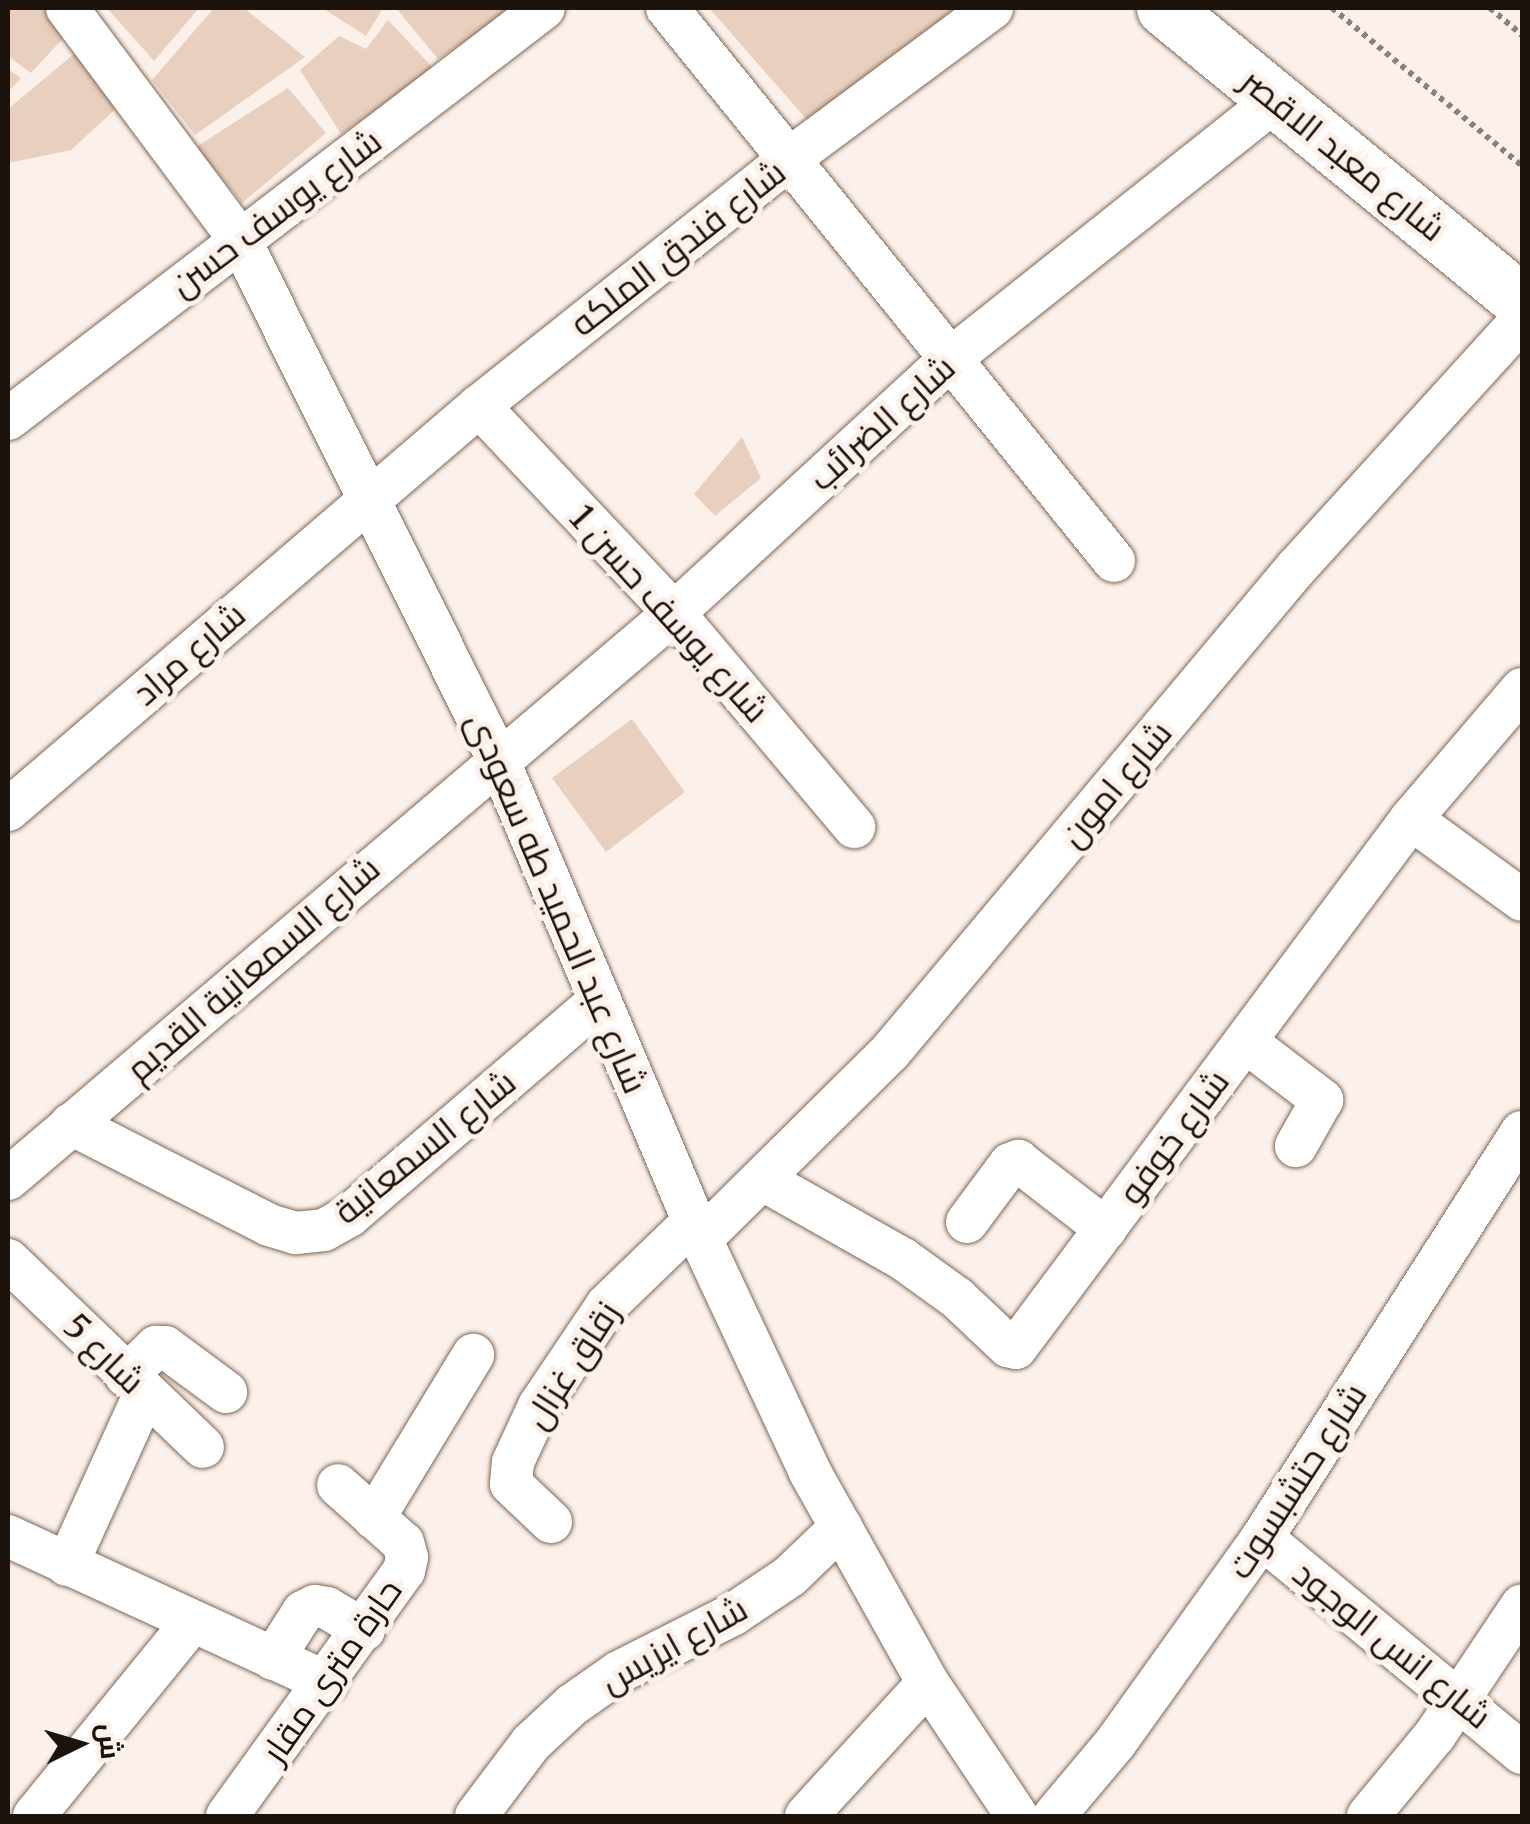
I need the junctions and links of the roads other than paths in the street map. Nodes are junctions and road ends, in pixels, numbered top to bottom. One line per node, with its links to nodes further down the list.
1 (67, 8): 8 (street, شارع عبد الحميد طه سعودى)
2 (544, 8): 8 (street, شارع يوسف حسن)
3 (667, 8): 7 (street)
4 (992, 8): 7 (street, شارع فندق الملكه)
5 (1164, 8): 6 (main road, شارع معبد الاقصر)
6 (1276, 100): 9 (main road, شارع معبد الاقصر); 11 (street, شارع الضرائب)
7 (790, 159): 11 (street); 12 (street, شارع فندق الملكه)
8 (240, 240): 13 (street, شارع يوسف حسن); 14 (street, شارع عبد الحميد طه سعودى)
9 (1522, 302)
10 (1522, 320): 29 (street, شارع امون)
11 (950, 359): 15 (street); 16 (street, شارع الضرائب)
12 (479, 406): 14 (street, شارع فندق الملكه); 16 (street, شارع يوسف حسن 1)
13 (8, 419)
14 (371, 498): 18 (street, شارع عبد الحميد طه سعودى); 19 (street, شارع مراد)
15 (1114, 561)
16 (674, 613): 18 (street, شارع الضرائب); 21 (street, شارع يوسف حسن 1)
17 (1522, 689): 20 (street, شارع خوفو)
18 (498, 760): 23 (street, شارع عبد الحميد طه سعودى); 25 (street, شارع السمعانية القديم)
19 (8, 810)
20 (1412, 819): 22 (street); 24 (street, شارع خوفو)
21 (854, 826)
22 (1522, 900)
23 (600, 1000): 25 (street, شارع السمعانية); 32 (street, شارع عبد الحميد طه سعودى)
24 (1246, 1042): 27 (street); 31 (street, شارع خوفو)
25 (71, 1124): 28 (street, شارع السمعانية القديم)
26 (1522, 1132): 43 (street, شارع حتشبسوت)
27 (1296, 1146)
28 (8, 1178)
29 (765, 1181): 31 (street, شارع خوفو); 32 (street, شارع امون)
30 (967, 1222): 31 (street)
31 (1106, 1228)
32 (697, 1230): 40 (street, زقاق غزال); 41 (street, شارع عبد الحميد طه سعودى)
33 (8, 1260): 35 (street, شارع 5)
34 (473, 1355): 39 (street)
35 (136, 1385): 36 (street); 37 (street, شارع 5); 44 (street)
36 (226, 1392)
37 (203, 1447)
38 (338, 1485): 39 (street, حارة مترى مقار)
39 (374, 1518): 47 (street, حارة مترى مقار)
40 (551, 1522)
41 (840, 1528): 50 (street, شارع عبد الحميد طه سعودى); 55 (street, شارع ايزيس)
42 (8, 1536): 44 (street)
43 (1262, 1538): 51 (street, شارع انس الوجود); 58 (street, شارع حتشبسوت)
44 (66, 1565): 46 (street)
45 (1522, 1605): 51 (street)
46 (192, 1622): 48 (street); 53 (street)
47 (364, 1630): 48 (street); 49 (street, حارة مترى مقار)
48 (273, 1659): 49 (street)
49 (327, 1683): 54 (street, حارة مترى مقار)
50 (928, 1683): 56 (street); 57 (street, شارع عبد الحميد طه سعودى)
51 (1460, 1698): 52 (street, شارع انس الوجود); 59 (street)
52 (1522, 1753)
53 (34, 1816)
54 (227, 1816)
55 (476, 1816)
56 (806, 1816)
57 (1017, 1816)
58 (1054, 1816)
59 (1368, 1816)

